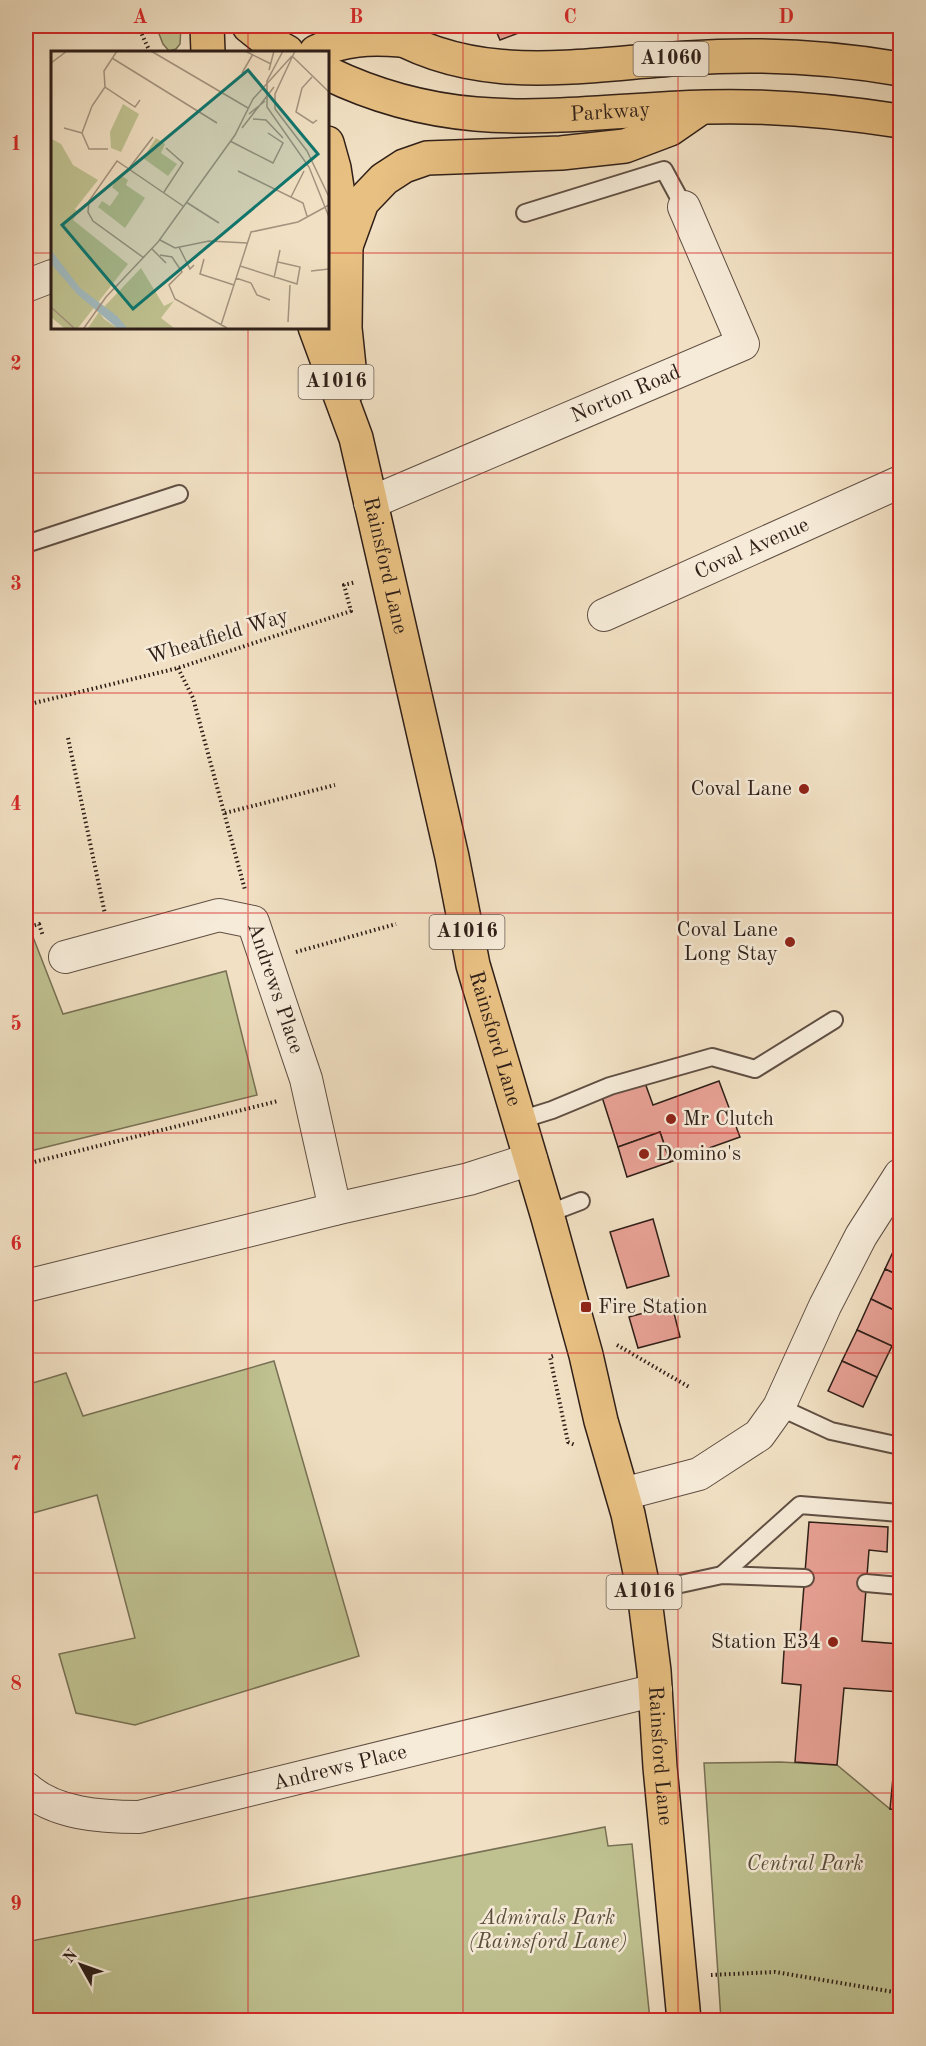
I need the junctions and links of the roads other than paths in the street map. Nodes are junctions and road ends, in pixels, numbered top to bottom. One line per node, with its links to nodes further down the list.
1 (207, 26): 5 (main road)
2 (249, 26): 6 (main road)
3 (291, 26): 7 (main road)
4 (390, 33): 8 (main road, A1060); 9 (main road, A1060)
5 (208, 51)
6 (285, 51)
7 (298, 51)
8 (319, 51)
9 (900, 69)
10 (328, 73): 11 (main road, Parkway / A1060)
11 (703, 107): 12 (main road, Parkway / A1060); 16 (main road, A1060)
12 (900, 121)
13 (328, 147): 16 (main road, Rainsford Lane / A1016)
14 (684, 207): 15 (lane); 23 (street, Norton Road)
15 (525, 213)
16 (346, 246): 20 (main road, Rainsford Lane / A1016)
17 (51, 276): 18 (street)
18 (26, 286)
19 (318, 330): 20 (main road, Rainsford Lane / A1016)
20 (356, 438): 23 (main road, Rainsford Lane / A1016)
21 (900, 482): 25 (street, Coval Avenue)
22 (179, 494): 24 (lane)
23 (370, 502): 28 (main road, Rainsford Lane / A1016)
24 (26, 544)
25 (604, 615)
26 (65, 957): 32 (street, Andrews Place)
27 (834, 1020): 28 (lane)
28 (520, 1120): 29 (main road, Rainsford Lane / A1016)
29 (531, 1160): 32 (street); 33 (main road, Rainsford Lane / A1016)
30 (900, 1175): 35 (street)
31 (580, 1201): 33 (lane)
32 (335, 1209): 34 (street)
33 (547, 1214): 37 (main road, Rainsford Lane / A1016)
34 (26, 1286)
35 (779, 1407): 36 (lane); 37 (street)
36 (900, 1446)
37 (623, 1494): 43 (main road, Rainsford Lane / A1016)
38 (900, 1513): 39 (lane)
39 (722, 1575): 40 (lane); 43 (lane)
40 (805, 1578)
41 (866, 1583): 42 (lane)
42 (900, 1586)
43 (644, 1592): 44 (main road, Rainsford Lane / A1016)
44 (656, 1690): 45 (street, Andrews Place); 46 (main road, Rainsford Lane / A1016)
45 (26, 1788)
46 (684, 2020)

